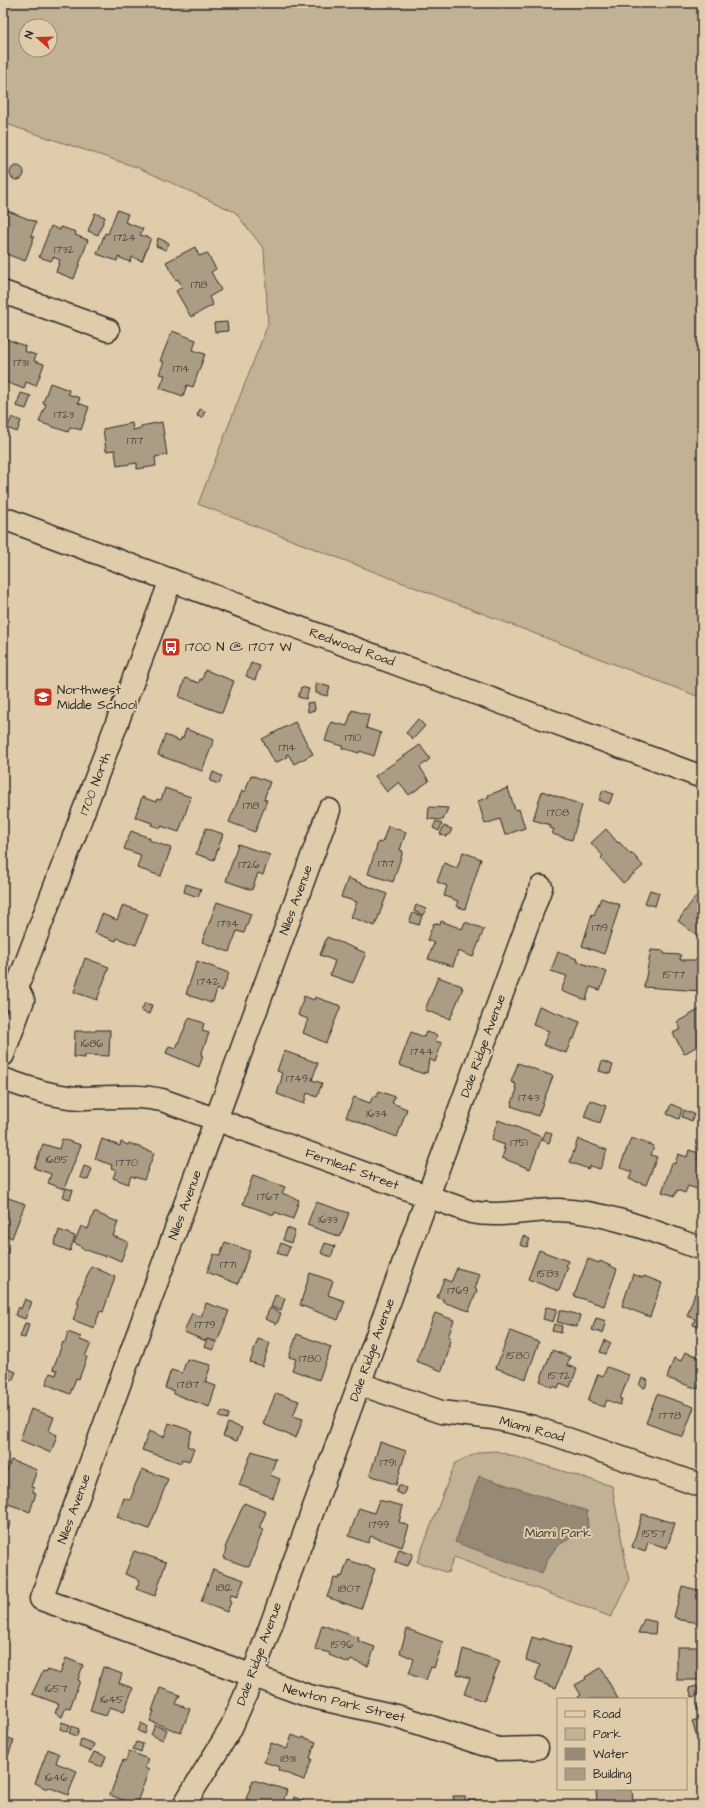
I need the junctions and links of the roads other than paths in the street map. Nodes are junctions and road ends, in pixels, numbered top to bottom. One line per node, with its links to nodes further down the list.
1 (3, 292): 2 (street)
2 (108, 330)
3 (3, 518): 4 (street, Redwood Road)
4 (171, 580): 5 (street, Redwood Road); 8 (street, 1700 North)
5 (702, 777)
6 (329, 810): 11 (street, Niles Avenue)
7 (541, 887): 12 (street, Dale Ridge Avenue)
8 (10, 993): 9 (street, 1700 North)
9 (3, 1055)
10 (3, 1079): 11 (street, Fernleaf Street)
11 (216, 1119): 12 (street, Fernleaf Street); 16 (street, Niles Avenue)
12 (428, 1197): 13 (street, Fernleaf Street); 14 (street, Dale Ridge Avenue)
13 (702, 1249)
14 (360, 1384): 15 (street, Miami Road); 17 (street, Dale Ridge Avenue)
15 (702, 1486)
16 (41, 1599): 17 (street, Newton Park Street)
17 (252, 1677): 18 (street, Newton Park Street); 19 (street, Dale Ridge Avenue)
18 (537, 1748)
19 (184, 1805)

